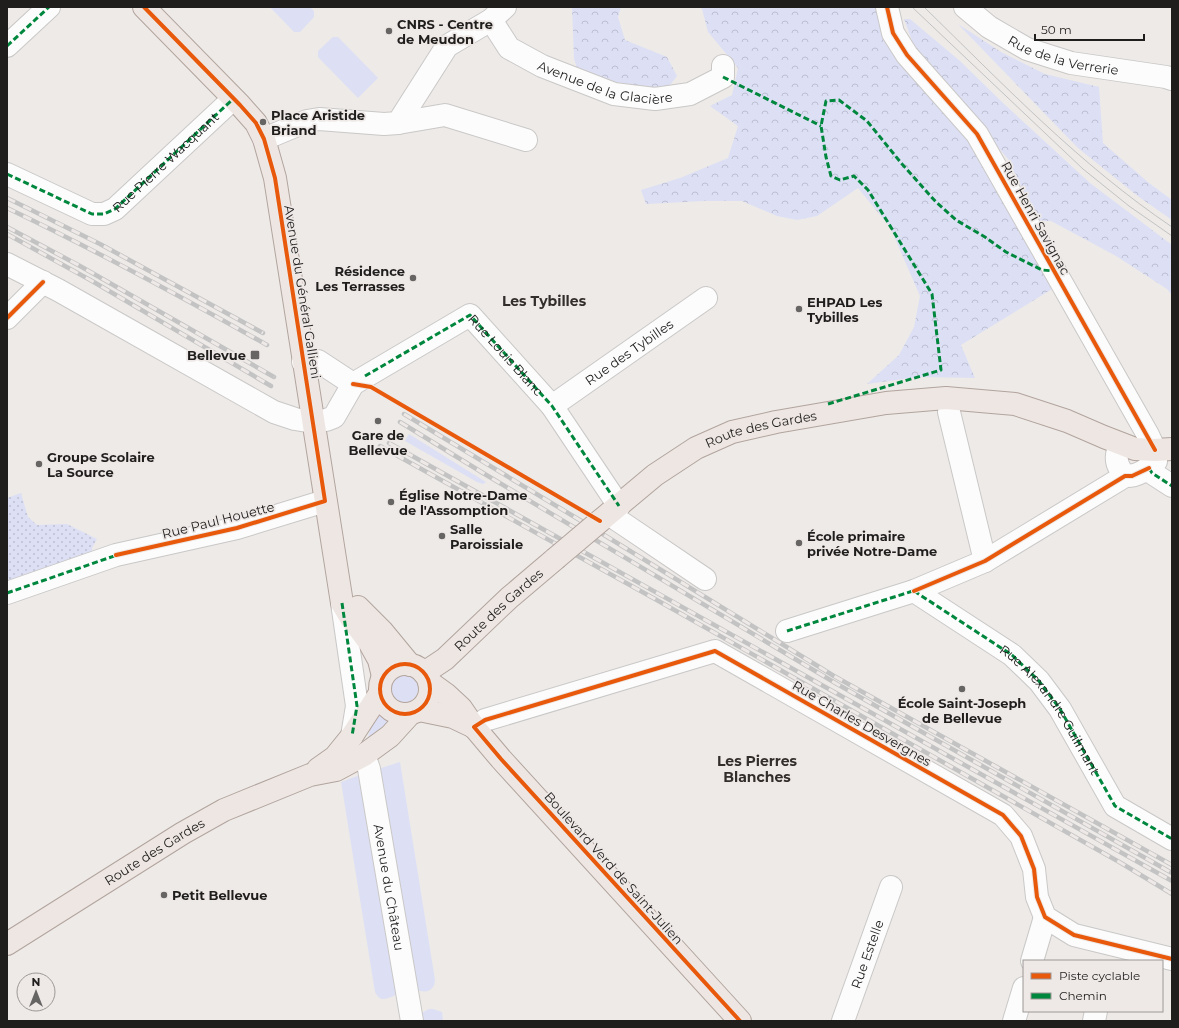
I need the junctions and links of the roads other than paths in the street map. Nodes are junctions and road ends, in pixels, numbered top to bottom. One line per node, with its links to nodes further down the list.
1 (49, 7): 6 (street)
2 (144, 7): 9 (main road, Avenue du Général Gallieni)
3 (887, 7): 24 (street, Rue Henri Savignac)
4 (965, 7): 8 (street, Rue de la Verrerie)
5 (498, 13): 7 (street, Avenue de la Glacière); 10 (street)
6 (7, 46)
7 (723, 66)
8 (1172, 79)
9 (233, 98): 11 (main road, Avenue du Général Gallieni); 13 (street, Rue Pierre Wacquant)
10 (398, 123): 11 (street); 12 (street)
11 (264, 139): 18 (main road, Avenue du Général Gallieni)
12 (526, 140)
13 (7, 174)
14 (7, 264): 15 (street)
15 (43, 282): 17 (street); 22 (street)
16 (706, 298): 20 (street, Rue des Tybilles)
17 (7, 318)
18 (304, 362): 19 (street); 22 (main road, Avenue du Général Gallieni)
19 (353, 384): 20 (street, Rue Louis Blanc); 22 (street, Rue Louis Blanc)
20 (552, 406): 28 (street, Rue Louis Blanc)
21 (949, 412): 29 (street)
22 (313, 422): 27 (main road, Avenue du Général Gallieni)
23 (1120, 444): 24 (main road, Route des Gardes); 25 (street); 28 (main road, Route des Gardes)
24 (1159, 456): 25 (street); 26 (street)
25 (1124, 476): 29 (street)
26 (1172, 486)
27 (325, 501): 32 (street, Rue Paul Houette); 33 (main road, Avenue du Général Gallieni)
28 (610, 513): 30 (street, Rue Louis Blanc); 35 (main road, Route des Gardes, bridge)
29 (985, 561): 31 (street)
30 (705, 578)
31 (914, 591): 34 (street); 42 (street, Rue Alexandre Guilmant)
32 (7, 593)
33 (340, 595): 35 (main road); 36 (main road, Avenue du Général Gallieni); 39 (street, Avenue du Général Gallieni)
34 (787, 631)
35 (421, 673): 36 (main road); 37 (main road); 38 (main road, Boulevard Verd de Saint-Julien)
36 (382, 685): 37 (main road); 39 (main road, Route des Gardes); 40 (main road)
37 (415, 712): 38 (main road, Boulevard Verd de Saint-Julien); 40 (main road, Route des Gardes)
38 (474, 726): 44 (street, Rue Charles Desvergnes); 51 (main road, Boulevard Verd de Saint-Julien)
39 (352, 736): 41 (main road, Route des Gardes)
40 (364, 755): 41 (main road, Route des Gardes); 50 (street, Avenue du Château)
41 (310, 775): 45 (main road, Route des Gardes)
42 (1172, 839)
43 (891, 887): 52 (street, Rue Estelle)
44 (1045, 917): 46 (street); 48 (street)
45 (7, 944)
46 (1111, 953): 47 (street)
47 (1172, 959)
48 (1032, 960)
49 (1023, 991): 53 (street)
50 (412, 1021)
51 (740, 1021)
52 (843, 1021)
53 (1014, 1021)

